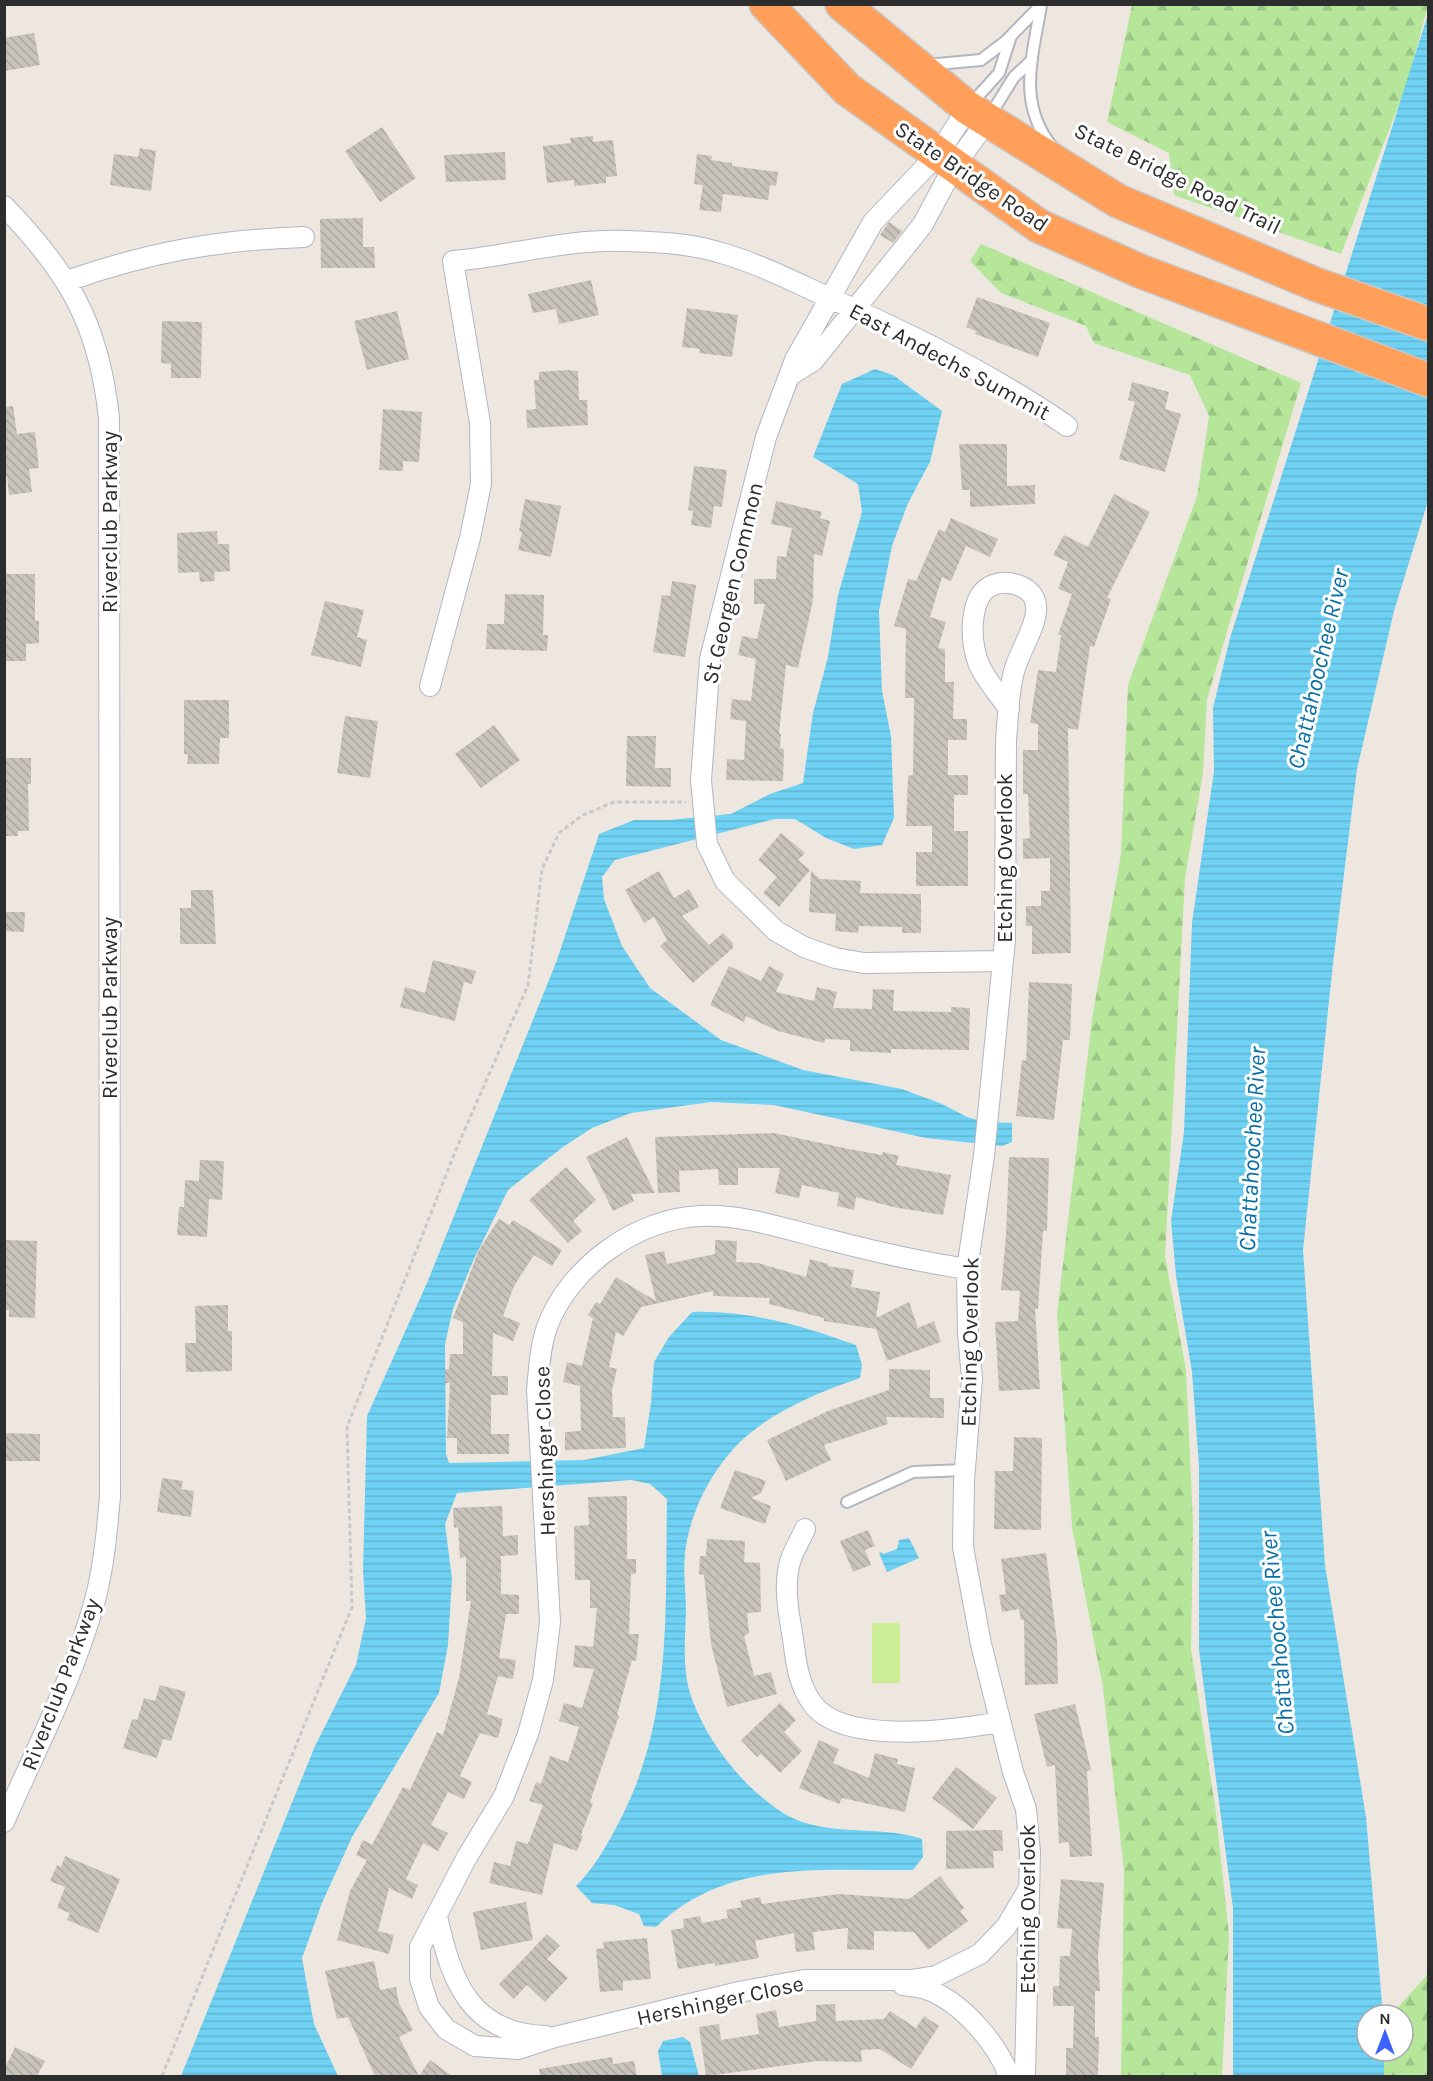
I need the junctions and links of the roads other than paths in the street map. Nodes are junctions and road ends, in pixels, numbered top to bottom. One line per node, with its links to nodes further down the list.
1 (766, 4): 7 (highway, State Bridge Road)
2 (842, 4): 5 (highway)
3 (1011, 36): 4 (lane); 5 (lane); 6 (lane)
4 (1032, 60): 6 (lane); 8 (lane)
5 (916, 66): 6 (highway)
6 (978, 114): 7 (street, St Georgen Common); 8 (highway)
7 (946, 160): 12 (street, St Georgen Common); 13 (street, St Georgen Common); 16 (highway, State Bridge Road)
8 (1074, 174): 14 (highway)
9 (4, 206): 11 (street, Riverclub Parkway)
10 (304, 237): 11 (street)
11 (67, 281): 26 (street, Riverclub Parkway)
12 (831, 298): 13 (street, East Andechs Summit); 15 (street, St Georgen Common); 18 (street, East Andechs Summit)
13 (854, 308): 15 (street, St Georgen Common); 17 (street, East Andechs Summit)
14 (1428, 324)
15 (789, 376): 20 (street, St Georgen Common)
16 (1428, 380)
17 (1066, 426)
18 (430, 686)
19 (1009, 709): 19 (street, Etching Overlook); 20 (street, Etching Overlook)
20 (1003, 961): 21 (street, Etching Overlook)
21 (967, 1269): 22 (street, Etching Overlook); 28 (street, Hershinger Close)
22 (965, 1470): 23 (lane); 25 (street, Etching Overlook)
23 (847, 1502)
24 (806, 1529): 25 (street)
25 (1000, 1722): 27 (street, Etching Overlook)
26 (4, 1822)
27 (1029, 1888): 29 (street, Hershinger Close); 32 (street, Etching Overlook)
28 (437, 1916): 30 (street, Hershinger Close); 30 (street, Hershinger Close)
29 (877, 1980): 30 (street, Hershinger Close); 31 (street)
30 (555, 2037)
31 (1009, 2076)
32 (1025, 2076)

